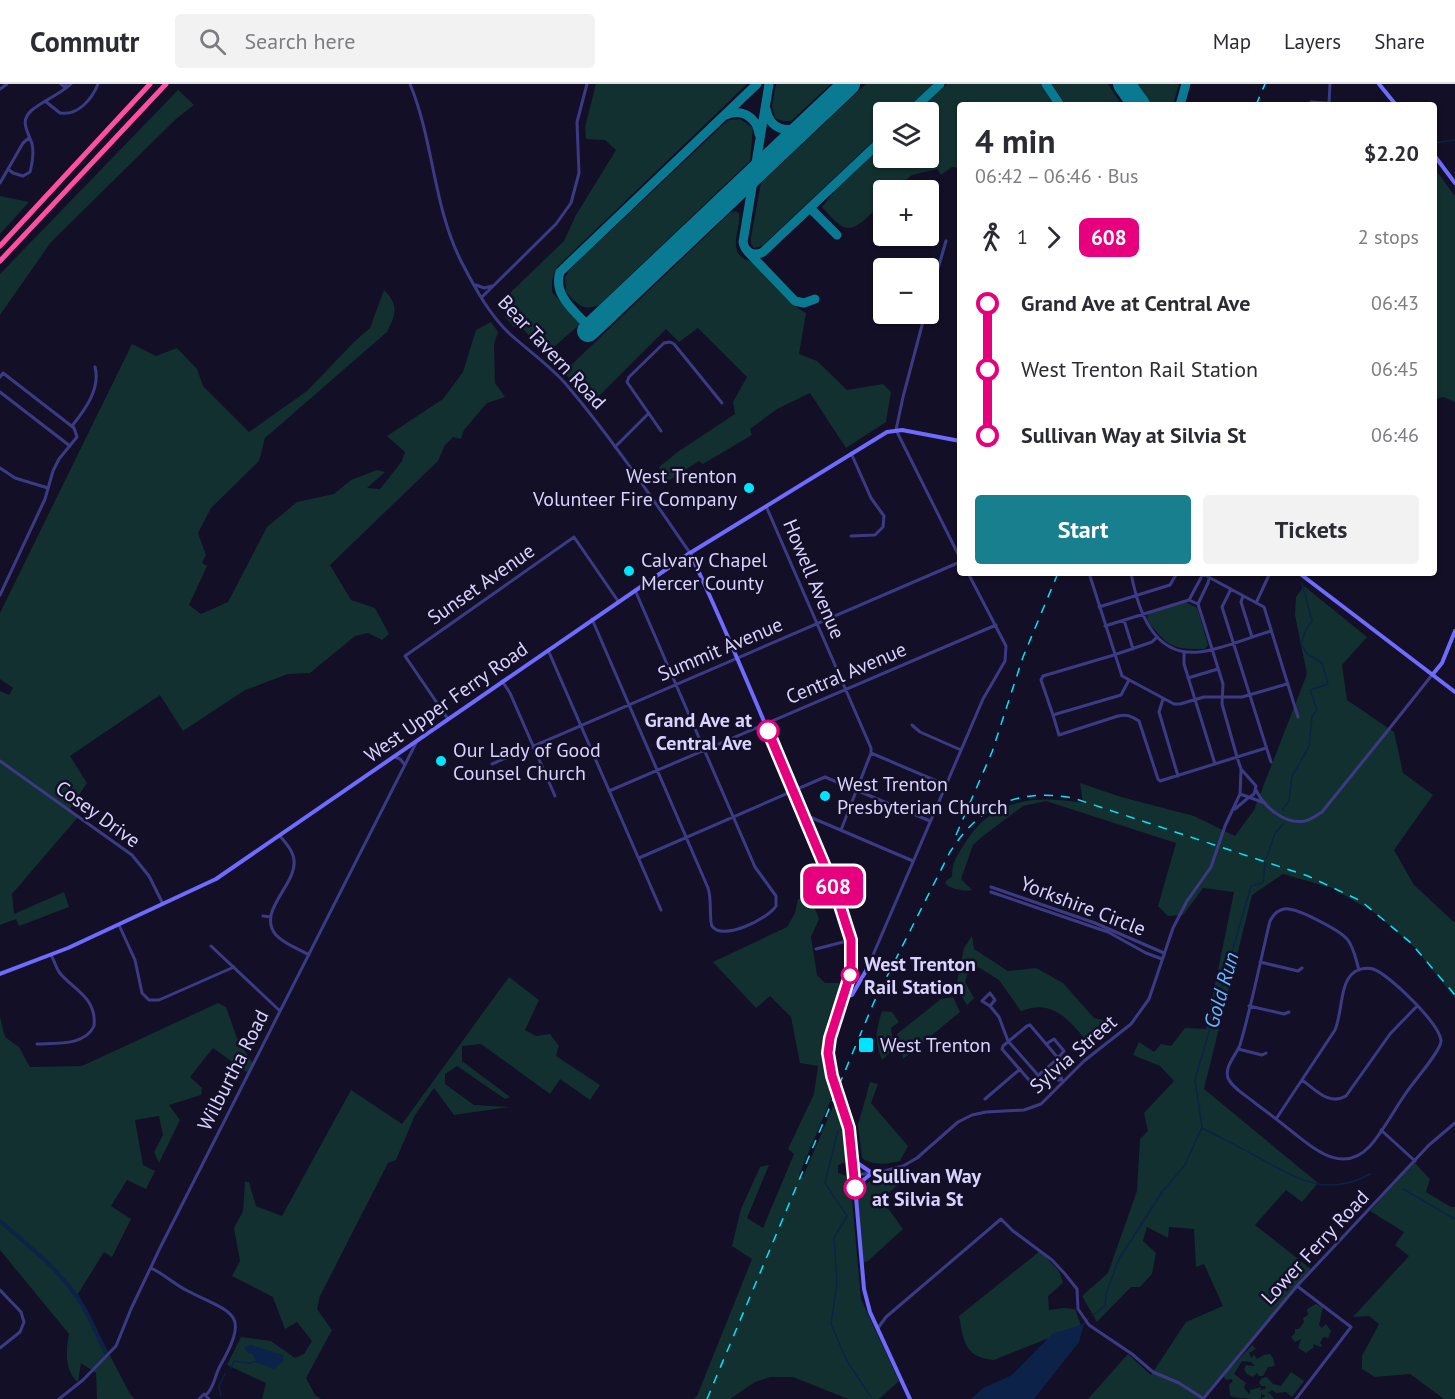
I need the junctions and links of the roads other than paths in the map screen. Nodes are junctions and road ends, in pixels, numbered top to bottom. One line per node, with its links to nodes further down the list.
1 (7, 84): 12 (street)
2 (61, 84): 11 (street)
3 (71, 84): 11 (street)
4 (98, 84): 13 (street)
5 (150, 84): 22 (highway)
6 (166, 84): 23 (highway)
7 (410, 84): 25 (street, Bear Tavern Road)
8 (587, 84): 26 (street)
9 (1330, 84): 14 (street)
10 (1379, 84): 15 (main road)
11 (66, 86): 13 (street)
12 (0, 89)
13 (45, 101): 16 (street)
14 (1329, 102)
15 (1393, 102)
16 (29, 138): 18 (street); 18 (street)
17 (1437, 159): 20 (main road)
18 (8, 169): 19 (street)
19 (0, 183)
20 (1455, 183)
21 (946, 241): 24 (street)
22 (0, 246)
23 (0, 261)
24 (939, 265)
25 (474, 284): 26 (street); 27 (street, Bear Tavern Road)
26 (494, 285): 27 (street)
27 (482, 297): 39 (street, Bear Tavern Road)
28 (923, 324): 35 (street)
29 (95, 367): 34 (street)
30 (0, 377): 34 (street)
31 (0, 392): 38 (street)
32 (722, 403): 33 (street)
33 (649, 413): 36 (street); 39 (street)
34 (72, 426): 38 (street)
35 (896, 430): 37 (main road); 40 (main road, West Upper Ferry Road); 46 (street)
36 (662, 431)
37 (957, 440)
38 (70, 446): 42 (street)
39 (615, 447): 45 (street, Bear Tavern Road)
40 (851, 453): 43 (main road, West Upper Ferry Road); 44 (street)
41 (0, 468): 42 (street)
42 (48, 488): 59 (street)
43 (766, 506): 45 (main road, West Upper Ferry Road); 70 (street, Howell Avenue)
44 (851, 536)
45 (690, 552): 57 (main road, West Upper Ferry Road); 83 (main road)
46 (957, 552)
47 (957, 563): 70 (street, Summit Avenue)
48 (970, 576): 71 (street)
49 (1090, 576): 66 (street)
50 (1132, 576): 60 (street)
51 (1175, 576): 60 (street)
52 (1201, 576): 62 (street)
53 (1210, 576): 65 (street)
54 (1211, 576): 58 (street)
55 (1269, 576): 64 (street)
56 (1303, 576): 85 (main road)
57 (635, 590): 63 (main road, West Upper Ferry Road); 89 (street)
58 (1232, 590): 61 (street); 77 (street)
59 (0, 595)
60 (1137, 595): 66 (street); 67 (street)
61 (1243, 596): 64 (street); 75 (street)
62 (1189, 600): 65 (street); 67 (street)
63 (618, 601): 68 (main road, West Upper Ferry Road); 100 (street, Sunset Avenue)
64 (1256, 603): 73 (street)
65 (1198, 604): 80 (street)
66 (1099, 607): 72 (street)
67 (1143, 614): 69 (street); 76 (street)
68 (592, 620): 79 (main road, West Upper Ferry Road); 97 (street)
69 (1124, 620): 72 (street); 78 (street)
70 (817, 624): 83 (street, Summit Avenue); 91 (street, Howell Avenue)
71 (996, 625): 91 (street, Central Avenue); 108 (street)
72 (1104, 626): 82 (street)
73 (1271, 631): 75 (street); 90 (street)
74 (1455, 631): 85 (main road)
75 (1252, 637): 77 (street)
76 (1156, 638): 78 (street); 81 (street)
77 (1233, 643): 80 (street); 93 (street)
78 (1133, 649): 82 (street)
79 (548, 650): 88 (main road, West Upper Ferry Road); 102 (street)
80 (1212, 650): 81 (street); 84 (street)
81 (1184, 652): 86 (street)
82 (1114, 656): 87 (street); 98 (street)
83 (736, 658): 89 (street, Summit Avenue); 101 (main road)
84 (1218, 669): 86 (street); 94 (street)
85 (1432, 674): 92 (main road); 132 (street)
86 (1188, 678): 96 (street)
87 (1129, 680): 95 (street); 98 (street)
88 (502, 681): 100 (main road, West Upper Ferry Road); 105 (street)
89 (676, 684): 97 (street, Summit Avenue); 107 (street)
90 (1287, 684): 93 (street); 99 (street)
91 (845, 690): 101 (street, Central Avenue); 110 (street, Howell Avenue)
92 (1455, 692)
93 (1250, 696): 94 (street); 106 (street)
94 (1223, 697): 96 (street); 112 (street)
95 (1163, 699): 96 (street); 121 (street)
96 (1195, 699): 117 (street)
97 (628, 705): 102 (street, Summit Avenue); 120 (street)
98 (1053, 715): 121 (street)
99 (1298, 717)
100 (448, 718): 104 (main road, West Upper Ferry Road)
101 (765, 724): 107 (street, Central Avenue); 128 (main road)
102 (581, 725): 105 (street, Summit Avenue); 127 (street)
103 (912, 725): 108 (street)
104 (417, 740): 109 (main road, West Upper Ferry Road); 113 (street, Wilburtha Road)
105 (533, 746): 116 (street, Summit Avenue); 130 (street)
106 (1266, 748): 112 (street); 115 (street)
107 (705, 750): 120 (street, Central Avenue); 135 (street)
108 (961, 750): 124 (street)
109 (399, 753): 111 (main road, West Upper Ferry Road); 113 (street)
110 (871, 753): 124 (street); 126 (street)
111 (393, 757): 118 (street); 138 (main road, West Upper Ferry Road)
112 (1237, 757): 117 (street); 119 (street)
113 (408, 758): 118 (street, Wilburtha Road)
114 (0, 761): 144 (street, Cosey Drive)
115 (1271, 762)
116 (492, 764)
117 (1215, 764): 121 (street)
118 (405, 765): 154 (street, Wilburtha Road)
119 (1241, 769): 122 (street); 123 (street)
120 (657, 771): 127 (street, Central Avenue); 139 (street)
121 (1178, 776)
122 (1249, 780): 123 (street); 125 (street)
123 (1241, 782): 129 (street)
124 (946, 785): 136 (street)
125 (1256, 789): 131 (street); 132 (street)
126 (856, 790): 128 (street); 136 (street); 137 (street)
127 (609, 791): 140 (street)
128 (793, 791): 134 (main road); 135 (street)
129 (1240, 794): 131 (street); 133 (street, Sylvia Street)
130 (555, 796)
131 (1249, 799): 132 (street); 133 (street)
132 (1265, 803)
133 (1233, 810): 152 (street, Sylvia Street)
134 (803, 814): 137 (street); 149 (main road)
135 (734, 817): 139 (street); 139 (street)
136 (930, 821): 141 (street)
137 (841, 830): 141 (street)
138 (280, 836): 144 (main road, West Upper Ferry Road); 147 (street)
139 (686, 838): 140 (street)
140 (639, 858): 145 (street)
141 (913, 861): 159 (street)
142 (991, 887): 152 (street, Yorkshire Circle)
143 (991, 892): 155 (street, Yorkshire Circle)
144 (163, 904): 148 (main road, West Upper Ferry Road)
145 (661, 910)
146 (263, 916): 147 (street)
147 (271, 917): 154 (street)
148 (118, 925): 153 (main road, West Upper Ferry Road); 157 (street)
149 (851, 940): 151 (street); 162 (main road)
150 (211, 946): 157 (street)
151 (816, 949)
152 (1164, 953): 155 (street, Sylvia Street)
153 (51, 955): 161 (main road, West Upper Ferry Road); 169 (street)
154 (309, 955): 166 (street, Wilburtha Road)
155 (1162, 959): 178 (street, Sylvia Street)
156 (1260, 962): 158 (street); 160 (street); 164 (street)
157 (234, 967): 166 (street)
158 (1302, 968)
159 (867, 969): 162 (main road)
160 (1359, 970): 165 (street); 177 (street)
161 (0, 974)
162 (843, 997): 179 (main road)
163 (990, 1006): 163 (street); 168 (street)
164 (1249, 1006): 167 (street); 171 (street)
165 (1417, 1006): 177 (street); 184 (street)
166 (280, 1011): 190 (street, Wilburtha Road)
167 (1289, 1012)
168 (1008, 1041): 170 (street); 175 (street); 176 (street)
169 (37, 1044)
170 (1046, 1044): 173 (street); 173 (street)
171 (1238, 1048): 172 (street); 182 (street)
172 (1266, 1053)
173 (1058, 1058): 174 (street)
174 (1048, 1067): 176 (street); 178 (street)
175 (1020, 1069): 176 (street); 181 (street)
176 (1038, 1075)
177 (1302, 1080): 182 (street)
178 (1063, 1081): 187 (street, Sylvia Street)
179 (833, 1082)
180 (838, 1095): 185 (main road)
181 (985, 1099)
182 (1276, 1119): 184 (street)
183 (1455, 1123): 186 (street, Lower Ferry Road)
184 (1381, 1130): 186 (street)
185 (853, 1159): 187 (main road); 188 (main road)
186 (1415, 1161): 191 (street, Lower Ferry Road)
187 (872, 1173): 188 (street, Sylvia Street); 189 (main road)
188 (854, 1175): 189 (main road)
189 (855, 1194): 193 (main road)
190 (151, 1268): 195 (street); 196 (street, Wilburtha Road)
191 (1297, 1286): 199 (street, Lower Ferry Road); 200 (street)
192 (0, 1290): 194 (street)
193 (878, 1328): 198 (main road); 199 (street)
194 (0, 1348)
195 (207, 1397): 197 (street)
196 (59, 1399)
197 (200, 1399)
198 (910, 1399)
199 (1204, 1399)
200 (1296, 1399)

